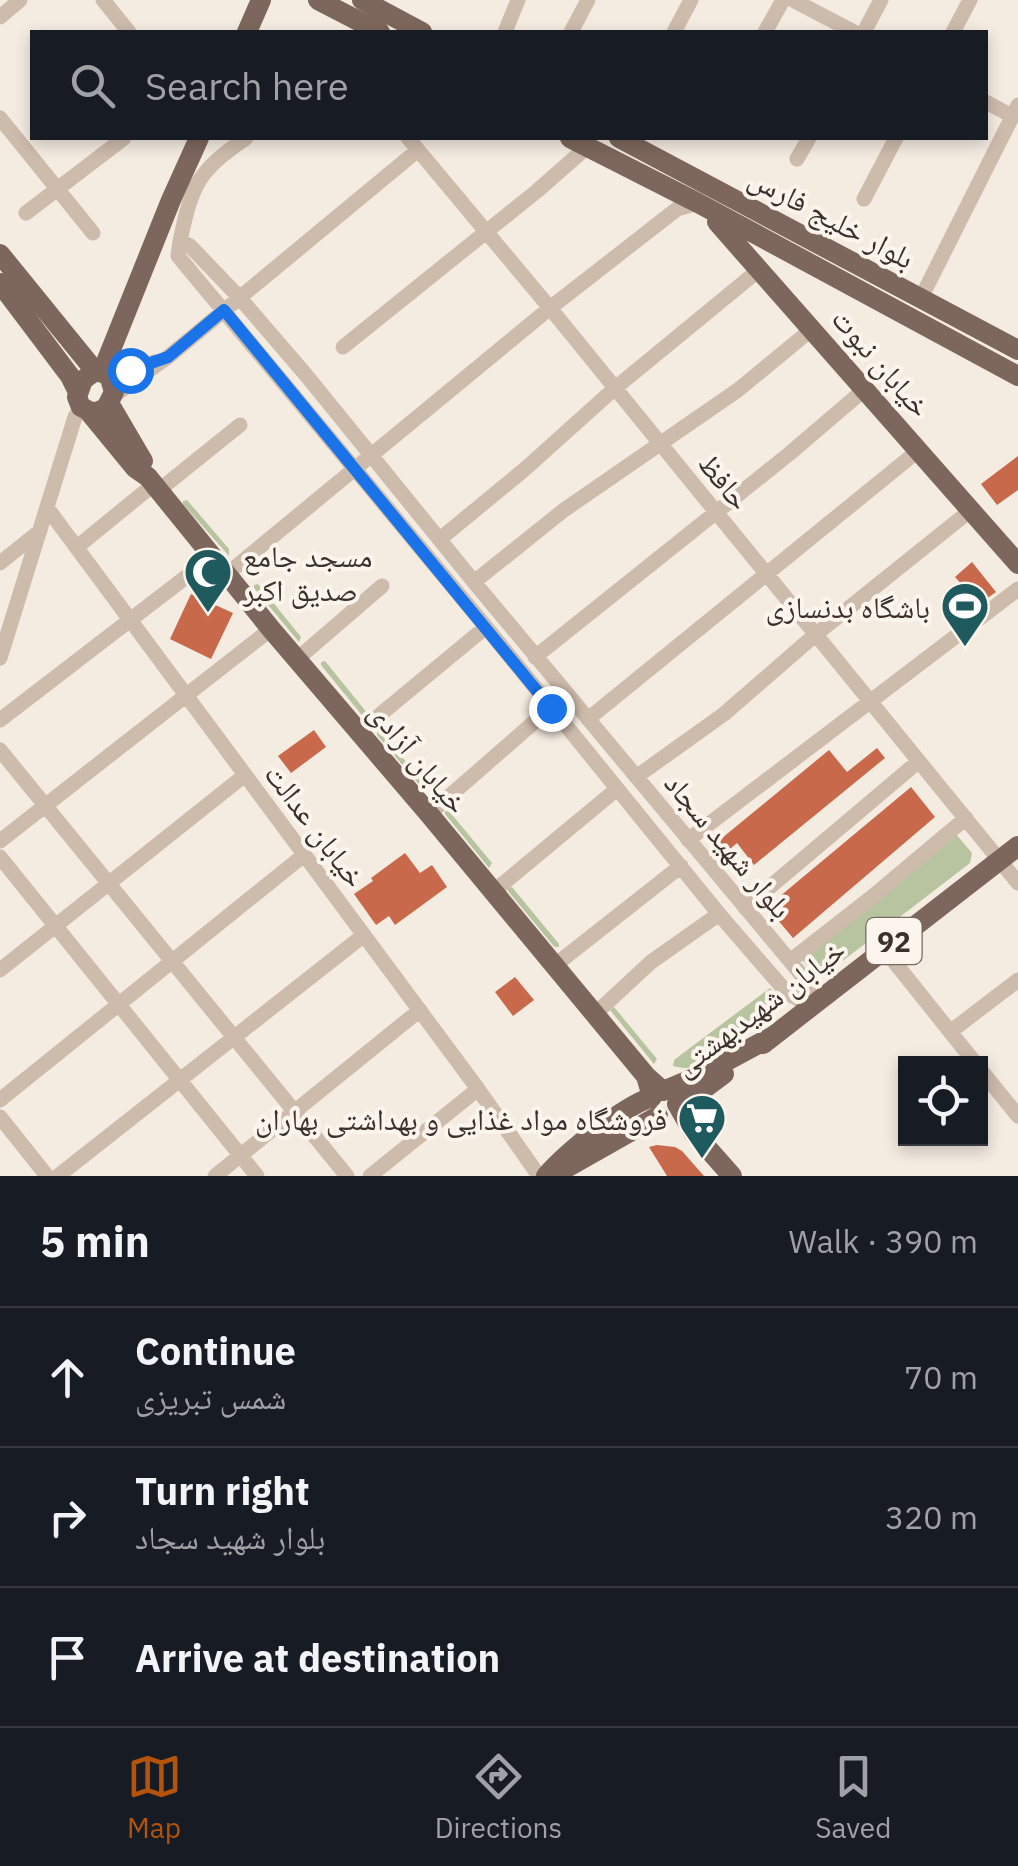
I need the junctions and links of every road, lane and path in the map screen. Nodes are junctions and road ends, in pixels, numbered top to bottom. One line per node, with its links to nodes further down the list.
1 (20, 0): 13 (street)
2 (103, 0): 14 (street)
3 (262, 0): 15 (main road)
4 (318, 0): 16 (main road)
5 (362, 0): 17 (main road)
6 (518, 0): 18 (street)
7 (588, 0): 19 (street)
8 (691, 0): 20 (street)
9 (783, 0): 21 (street)
10 (793, 0): 22 (street)
11 (881, 0): 23 (street)
12 (970, 0): 24 (street)
13 (0, 17)
14 (126, 30)
15 (249, 30)
16 (370, 30)
17 (418, 30)
18 (506, 30)
19 (572, 30)
20 (675, 30)
21 (766, 30)
22 (850, 30)
23 (865, 30)
24 (953, 30)
25 (988, 103): 26 (street)
26 (1015, 110): 48 (street)
27 (0, 118): 37 (street)
28 (121, 140): 37 (street)
29 (199, 140): 55 (main road)
30 (243, 140): 43 (street)
31 (622, 140): 38 (main road, بلوار خلیج فارس)
32 (807, 140): 36 (street)
33 (895, 140): 39 (street)
34 (579, 142): 38 (main road); 41 (street)
35 (413, 144): 41 (street, حافظ); 47 (street)
36 (798, 159)
37 (58, 190): 40 (street); 42 (street)
38 (702, 194): 45 (main road, خیابان نبوت); 48 (main road, بلوار خلیج فارس); 49 (street); 56 (main road)
39 (864, 199)
40 (26, 213)
41 (487, 232): 49 (street, حافظ); 52 (street)
42 (93, 233)
43 (183, 247): 47 (street, بلوار شهید سجاد); 50 (street, بلوار شهید سجاد)
44 (0, 254): 55 (main road)
45 (760, 269): 51 (main road, خیابان نبوت); 57 (street)
46 (0, 283): 60 (main road)
47 (239, 296): 50 (street); 64 (street, بلوار شهید سجاد)
48 (920, 298): 53 (main road, بلوار خلیج فارس)
49 (550, 308): 57 (street, حافظ); 64 (street)
50 (224, 310): 54 (street); 65 (street, بلوار شهید سجاد)
51 (812, 329): 58 (main road, خیابان نبوت); 62 (street)
52 (343, 348)
53 (1018, 350)
54 (168, 357): 55 (street); 59 (street)
55 (102, 373): 59 (main road); 60 (main road)
56 (1018, 376)
57 (614, 389): 62 (street, حافظ); 71 (street)
58 (865, 389): 63 (main road, خیابان نبوت); 69 (street)
59 (111, 400): 60 (main road); 66 (main road)
60 (82, 403): 66 (main road); 67 (street)
61 (240, 425): 66 (street)
62 (660, 444): 69 (street, حافظ); 78 (street)
63 (918, 450): 68 (main road, خیابان نبوت); 77 (street)
64 (370, 457): 65 (street); 71 (street, بلوار شهید سجاد)
65 (356, 470): 76 (street); 82 (street, بلوار شهید سجاد)
66 (153, 485): 72 (street); 73 (main road, خیابان آزادی)
67 (48, 509): 70 (street); 72 (street, خیابان عدالت)
68 (971, 510): 75 (main road, خیابان نبوت); 84 (street)
69 (716, 513): 77 (street, حافظ); 85 (street)
70 (40, 532): 74 (street); 86 (street)
71 (440, 539): 78 (street, بلوار شهید سجاد)
72 (77, 548): 81 (street, خیابان عدالت)
73 (212, 557): 76 (main road, خیابان آزادی); 81 (street)
74 (0, 563)
75 (1018, 564)
76 (227, 574): 83 (main road, خیابان آزادی)
77 (767, 575): 84 (street, حافظ); 92 (street)
78 (474, 582): 85 (street, بلوار شهید سجاد)
79 (382, 586): 87 (street)
80 (1018, 590): 90 (street)
81 (130, 620): 89 (street, خیابان عدالت); 93 (street)
82 (486, 626): 91 (street, بلوار شهید سجاد); 94 (street)
83 (271, 630): 87 (main road, خیابان آزادی); 89 (street)
84 (815, 635): 90 (street, حافظ); 98 (street)
85 (536, 657): 88 (street, بلوار شهید سجاد)
86 (0, 658)
87 (296, 660): 94 (main road, خیابان آزادی)
88 (567, 694): 91 (street); 92 (street, بلوار شهید سجاد)
89 (187, 696): 97 (street, خیابان عدالت); 100 (street)
90 (870, 701): 96 (street, حافظ); 103 (street)
91 (551, 708): 99 (street, بلوار شهید سجاد); 101 (street)
92 (588, 718): 98 (street, بلوار شهید سجاد)
93 (0, 720)
94 (359, 732): 101 (main road, خیابان آزادی)
95 (0, 750): 100 (street)
96 (920, 762): 102 (street, حافظ); 113 (street)
97 (245, 775): 106 (street, خیابان عدالت); 110 (street)
98 (636, 777): 103 (street, بلوار شهید سجاد)
99 (617, 789): 109 (street, بلوار شهید سجاد); 112 (street)
100 (46, 806): 104 (street); 110 (street)
101 (429, 814): 112 (main road, خیابان آزادی)
102 (966, 818): 108 (street, حافظ); 118 (street)
103 (688, 840): 113 (street, بلوار شهید سجاد)
104 (0, 841)
105 (1018, 846): 108 (main road, خیابان شهیدبهشتی / 92)
106 (304, 855): 116 (street, خیابان عدالت); 119 (street)
107 (0, 858): 115 (street)
108 (1000, 860): 111 (street, حافظ); 117 (main road, خیابان شهیدبهشتی / 92)
109 (681, 866): 114 (street, بلوار شهید سجاد); 120 (street)
110 (108, 883): 115 (street); 119 (street)
111 (1018, 883)
112 (493, 892): 120 (main road, خیابان آزادی)
113 (745, 908): 118 (street, بلوار شهید سجاد)
114 (719, 914): 124 (street, بلوار شهید سجاد); 126 (street)
115 (54, 925): 121 (street); 123 (street)
116 (364, 935): 125 (street, خیابان عدالت); 128 (street)
117 (884, 949): 124 (main road, خیابان شهیدبهشتی / 92); 127 (street)
118 (790, 961): 124 (street, بلوار شهید سجاد)
119 (172, 962): 123 (street); 128 (street)
120 (554, 966): 126 (main road, خیابان آزادی)
121 (0, 970)
122 (1018, 980): 127 (street)
123 (118, 1004): 130 (street); 133 (street)
124 (812, 1006): 134 (main road, خیابان شهیدبهشتی / 92)
125 (420, 1010): 132 (street, خیابان عدالت); 135 (street)
126 (595, 1014): 134 (main road, خیابان آزادی)
127 (950, 1032): 129 (street)
128 (234, 1038): 130 (street); 135 (street)
129 (970, 1056)
130 (180, 1080): 138 (street); 141 (street)
131 (988, 1080): 136 (street)
132 (478, 1089): 145 (street); 146 (street, خیابان عدالت)
133 (0, 1100)
134 (663, 1105): 139 (main road, خیابان آزادی); 146 (main road, خیابان شهیدبهشتی)
135 (294, 1112): 138 (street); 144 (street)
136 (1018, 1116)
137 (0, 1117): 140 (street)
138 (240, 1156): 142 (street); 143 (street)
139 (726, 1174)
140 (47, 1176)
141 (58, 1176)
142 (215, 1176)
143 (257, 1176)
144 (347, 1176)
145 (370, 1176)
146 (546, 1176)

